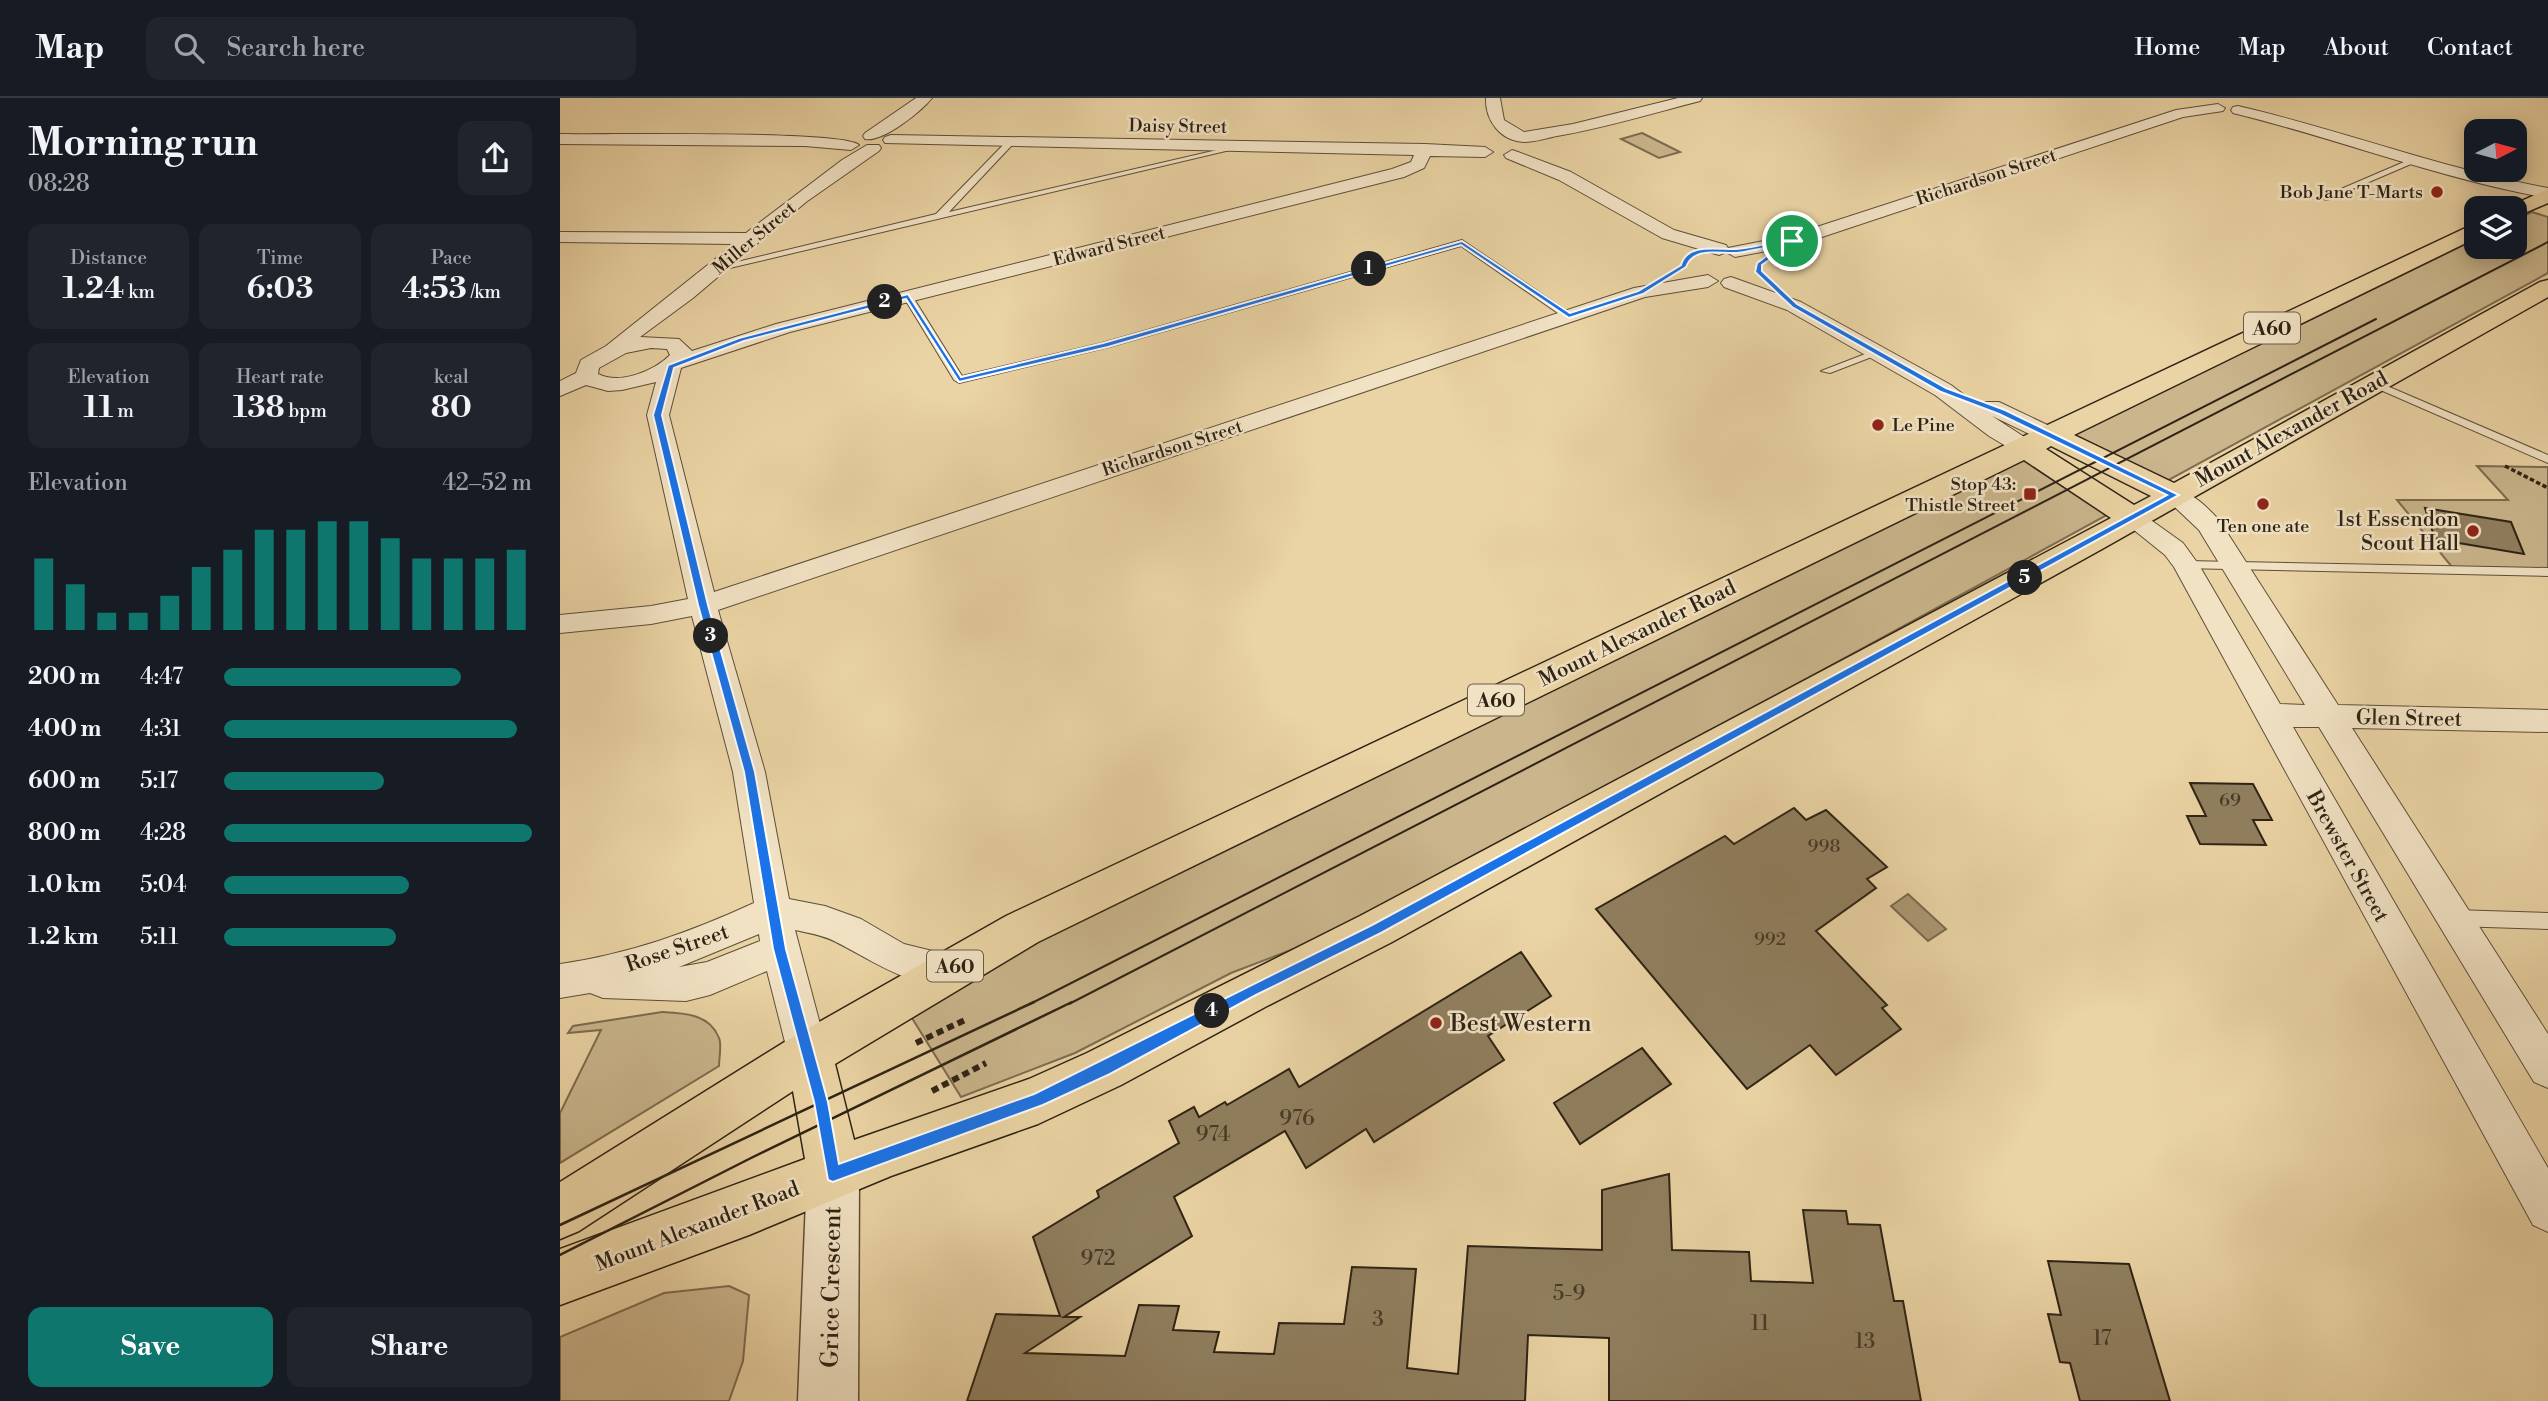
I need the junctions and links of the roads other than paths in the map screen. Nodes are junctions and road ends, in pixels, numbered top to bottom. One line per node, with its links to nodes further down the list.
1 (925, 98): 10 (street, Miller Street)
2 (1493, 98): 9 (street)
3 (1695, 98): 9 (street)
4 (2201, 99): 6 (street); 7 (street, Richardson Street)
5 (2248, 103): 6 (street); 16 (street)
6 (2218, 108): 7 (street, Richardson Street)
7 (2181, 113): 29 (street, Richardson Street)
8 (560, 139): 10 (street, Daisy Street)
9 (1527, 141): 11 (street); 15 (street); 17 (street)
10 (872, 142): 12 (street, Daisy Street); 28 (street, Miller Street)
11 (1479, 143): 14 (street, Daisy Street); 15 (street)
12 (1009, 144): 13 (street, Daisy Street); 24 (lane)
13 (1243, 146): 14 (street, Daisy Street); 24 (lane)
14 (1425, 149): 38 (street, Edward Street)
15 (1512, 155): 17 (street)
16 (2414, 161): 18 (street); 22 (lane)
17 (1565, 176): 25 (street)
18 (2464, 177)
19 (2476, 182): 23 (street)
20 (2488, 182): 21 (street)
21 (2548, 194): 23 (main road)
22 (2324, 198)
23 (2530, 209)
24 (938, 218): 32 (lane)
25 (1668, 234): 30 (street); 31 (street)
26 (2464, 236): 53 (main road, Mount Alexander Road / A60)
27 (560, 237): 28 (street)
28 (752, 239): 32 (street, Miller Street)
29 (1792, 241): 30 (street, Richardson Street); 33 (street, Richardson Street)
30 (1727, 250): 31 (street, Richardson Street); 33 (street)
31 (1685, 263): 34 (street); 37 (street, Richardson Street)
32 (717, 268): 40 (street, Miller Street)
33 (1759, 268): 35 (street, Richardson Street); 39 (street)
34 (1708, 281): 35 (street); 37 (street, Richardson Street)
35 (1731, 283): 39 (street)
36 (2548, 287): 49 (main road, Mount Alexander Road)
37 (1641, 292): 41 (street, Richardson Street)
38 (908, 296): 41 (lane); 42 (street, Edward Street)
39 (1794, 306): 45 (street)
40 (670, 307): 43 (street); 44 (street, Miller Street)
41 (1569, 316): 60 (street, Richardson Street)
42 (783, 328): 43 (street, Edward Street); 46 (street, Edward Street)
43 (660, 342): 44 (street, Edward Street); 46 (street)
44 (613, 351): 48 (street, Miller Street)
45 (1877, 353): 47 (lane); 53 (street)
46 (673, 365): 50 (street, Edward Street); 52 (street)
47 (1826, 370)
48 (576, 372): 50 (street); 51 (street)
49 (2374, 383): 54 (lane); 55 (main road, Mount Alexander Road)
50 (619, 384): 52 (street)
51 (560, 389)
52 (657, 415): 60 (street)
53 (2037, 441): 55 (main road); 56 (main road); 69 (main road, Mount Alexander Road / A60)
54 (2548, 459)
55 (2174, 495): 56 (main road, Mount Alexander Road); 57 (street)
56 (2132, 518): 58 (street, Brewster Street); 73 (main road, Mount Alexander Road)
57 (2235, 564): 58 (lane); 59 (lane); 63 (street)
58 (2186, 565): 62 (street, Brewster Street)
59 (2548, 572)
60 (703, 605): 61 (street, Richardson Street); 65 (street)
61 (560, 624)
62 (2270, 715): 63 (street, Glen Street); 74 (street, Brewster Street)
63 (2330, 716): 64 (street, Glen Street); 66 (street)
64 (2548, 721)
65 (773, 911): 68 (street); 69 (street); 70 (street, Rose Street)
66 (2454, 918): 67 (lane); 72 (street)
67 (2548, 921)
68 (780, 949): 70 (street, Rose Street); 71 (street)
69 (948, 970): 71 (main road, Mount Alexander Road / A60)
70 (570, 980)
71 (808, 1054): 73 (main road); 75 (main road, Mount Alexander Road / A60)
72 (2548, 1069)
73 (833, 1174): 76 (main road, Mount Alexander Road); 77 (street, Grice Crescent)
74 (2547, 1207)
75 (560, 1212)
76 (560, 1277)
77 (828, 1401)

